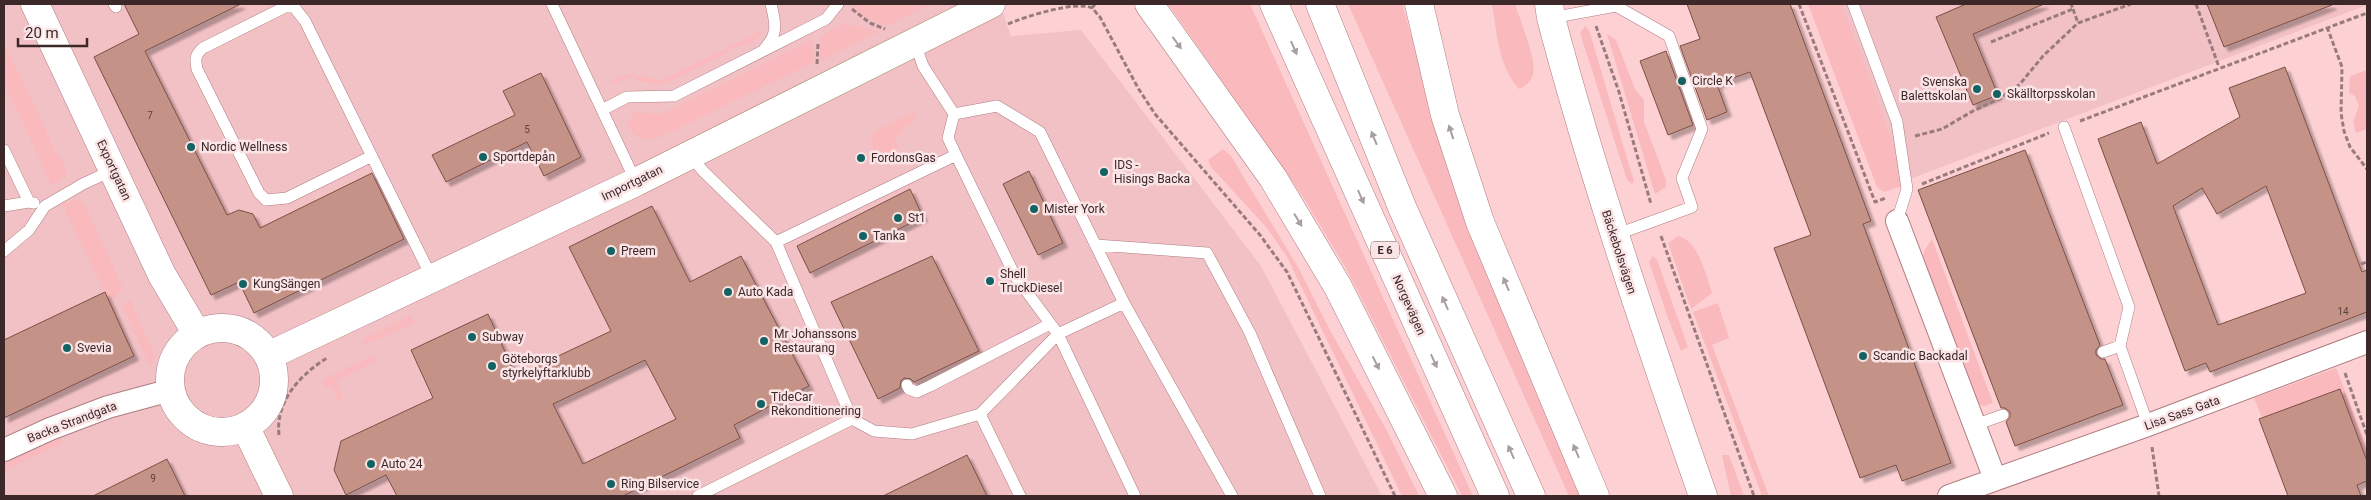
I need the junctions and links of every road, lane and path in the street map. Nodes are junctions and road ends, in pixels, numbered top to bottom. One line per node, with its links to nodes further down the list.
1 (35, 4): 39 (main road, Exportgatan)
2 (552, 4): 30 (lane)
3 (771, 4): 28 (lane)
4 (838, 4): 28 (lane)
5 (847, 4): 25 (path)
6 (1095, 4): 17 (path)
7 (1149, 4): 83 (main road, one-way to 83)
8 (1274, 4): 84 (main road, Norgevägen / E 6, one-way to 84)
9 (1320, 4): 85 (main road, E 6, one-way to 9)
10 (1419, 4): 86 (main road, one-way to 10)
11 (1800, 4): 41 (path)
12 (1853, 4): 33 (lane)
13 (2071, 4): 19 (path)
14 (2131, 4): 23 (path)
15 (2196, 4): 29 (path)
16 (1069, 6): 17 (path); 22 (path)
17 (1092, 8): 82 (path)
18 (1591, 9): 20 (lane); 45 (path); 45 (lane)
19 (2073, 9): 23 (path); 26 (path)
20 (1550, 11): 47 (main road, Bäckebolsvägen)
21 (2367, 12): 24 (path)
22 (995, 16): 27 (main road, Importgatan)
23 (2078, 23): 33 (path)
24 (2328, 27): 29 (path); 38 (path)
25 (888, 30)
26 (1991, 42)
27 (915, 43): 31 (lane); 35 (main road, Importgatan)
28 (763, 50): 30 (lane)
29 (2220, 67): 32 (path)
30 (602, 110): 40 (lane)
31 (954, 114): 36 (lane); 49 (lane)
32 (2064, 127): 41 (path); 59 (lane)
33 (1899, 139): 41 (lane)
34 (4, 150): 42 (lane)
35 (690, 155): 40 (main road, Importgatan); 48 (lane)
36 (956, 155): 48 (lane); 55 (lane)
37 (372, 156): 37 (lane); 53 (lane)
38 (2367, 169)
39 (114, 170): 44 (lane); 56 (main road, Exportgatan)
40 (636, 182): 53 (main road, Importgatan)
41 (1907, 189): 46 (lane)
42 (29, 202): 43 (lane); 44 (lane)
43 (4, 206)
44 (45, 206): 50 (lane)
45 (1656, 221): 47 (lane); 88 (path)
46 (1896, 221): 69 (street)
47 (1614, 236): 87 (main road, Bäckebolsvägen)
48 (776, 242): 68 (lane)
49 (1096, 245): 54 (lane); 81 (lane)
50 (4, 251)
51 (2367, 262): 52 (path)
52 (2360, 264)
53 (432, 278): 62 (main road, Importgatan)
54 (1124, 303): 57 (lane); 80 (lane)
55 (1050, 324): 57 (lane); 64 (lane)
56 (197, 334): 62 (main road); 65 (main road)
57 (1058, 334): 66 (lane); 79 (lane)
58 (2367, 342): 61 (street, Lisa Sass Gata)
59 (2120, 346): 60 (lane); 71 (lane)
60 (2103, 352)
61 (2337, 354): 71 (street, Lisa Sass Gata); 72 (path)
62 (268, 356): 70 (main road)
63 (330, 356): 73 (path)
64 (907, 385)
65 (171, 390): 70 (main road); 74 (street, Backa Strandgata)
66 (980, 414): 68 (lane); 78 (lane)
67 (2003, 415): 69 (lane)
68 (852, 419): 77 (lane)
69 (1974, 425): 75 (street)
70 (245, 426): 76 (main road)
71 (2149, 434): 75 (street, Lisa Sass Gata); 90 (path)
72 (2367, 435)
73 (281, 442)
74 (4, 450)
75 (1995, 479): 89 (street, Lisa Sass Gata)
76 (280, 496)
77 (698, 496)
78 (1020, 496)
79 (1135, 496)
80 (1232, 496)
81 (1320, 496)
82 (1395, 496)
83 (1443, 496)
84 (1495, 496)
85 (1531, 496)
86 (1595, 496)
87 (1703, 496)
88 (1754, 496)
89 (1949, 496)
90 (2160, 496)

